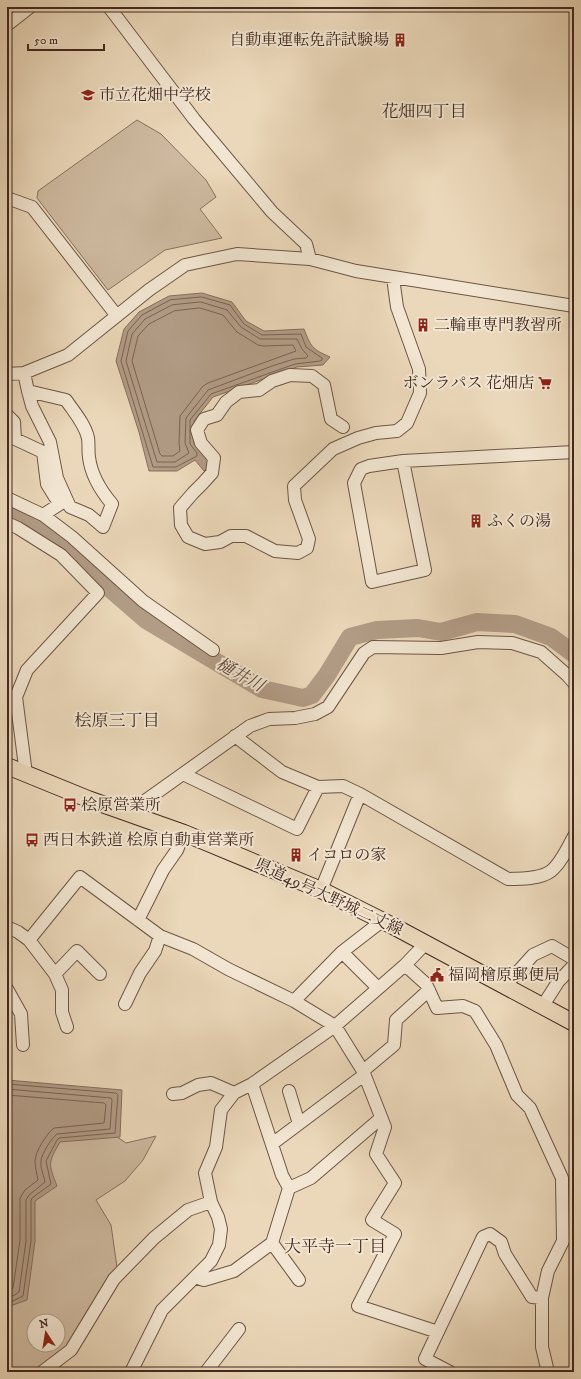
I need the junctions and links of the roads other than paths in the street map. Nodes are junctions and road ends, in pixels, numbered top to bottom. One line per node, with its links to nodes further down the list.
1 (30, 7): 3 (street)
2 (109, 7): 5 (street)
3 (7, 25)
4 (7, 198): 8 (street)
5 (310, 259): 6 (street); 8 (street)
6 (393, 278): 7 (street); 13 (street)
7 (574, 306)
8 (117, 316): 9 (street)
9 (24, 373): 10 (street); 11 (street)
10 (7, 374)
11 (28, 391): 17 (street); 17 (street)
12 (7, 415): 17 (street)
13 (343, 426)
14 (574, 452): 15 (street)
15 (404, 461): 15 (street)
16 (7, 498): 18 (street)
17 (61, 499): 18 (street)
18 (43, 515): 20 (street)
19 (7, 523): 24 (street)
20 (212, 650)
21 (574, 683): 22 (street)
22 (235, 736): 25 (street); 26 (street)
23 (7, 766): 24 (main road, 県道49号大野城二丈線)
24 (26, 774): 28 (main road, 県道49号大野城二丈線)
25 (183, 774): 26 (street); 28 (street)
26 (318, 787): 27 (street)
27 (360, 794): 30 (street); 31 (street)
28 (128, 813): 29 (main road, 県道49号大野城二丈線)
29 (184, 834): 31 (main road, 県道49号大野城二丈線); 32 (street)
30 (574, 836)
31 (321, 890): 33 (main road, 県道49号大野城二丈線)
32 (138, 920): 35 (street); 36 (street)
33 (382, 921): 37 (main road, 県道49号大野城二丈線); 38 (street)
34 (7, 927): 36 (street)
35 (160, 936): 48 (street); 49 (street)
36 (29, 940): 42 (street)
37 (425, 944): 40 (street); 44 (main road, 県道49号大野城二丈線)
38 (342, 952): 45 (street); 48 (street)
39 (574, 959): 44 (street)
40 (405, 965): 45 (street); 47 (street)
41 (574, 965): 50 (street)
42 (55, 974): 43 (street); 53 (street)
43 (100, 974)
44 (505, 986): 50 (main road, 県道49号大野城二丈線)
45 (378, 988): 52 (street)
46 (7, 989): 54 (street)
47 (429, 990): 55 (street); 68 (street)
48 (294, 1000): 52 (street)
49 (125, 1004)
50 (542, 1007): 51 (main road, 県道49号大野城二丈線)
51 (574, 1023)
52 (335, 1026): 55 (street); 56 (street)
53 (67, 1027)
54 (23, 1045)
55 (363, 1073): 60 (street); 61 (street)
56 (252, 1084): 58 (street); 62 (street)
57 (289, 1092): 61 (street)
58 (234, 1093): 59 (street); 64 (street)
59 (173, 1094)
60 (381, 1118): 63 (street); 70 (street)
61 (299, 1124): 62 (street)
62 (272, 1144): 63 (street)
63 (289, 1188): 65 (street)
64 (211, 1202): 66 (street); 71 (street)
65 (272, 1243): 66 (street); 67 (street)
66 (195, 1277): 72 (street)
67 (299, 1280)
68 (542, 1298): 70 (street); 75 (street)
69 (239, 1330): 73 (street)
70 (438, 1332): 74 (street)
71 (42, 1372)
72 (131, 1372)
73 (206, 1372)
74 (450, 1372)
75 (548, 1372)

